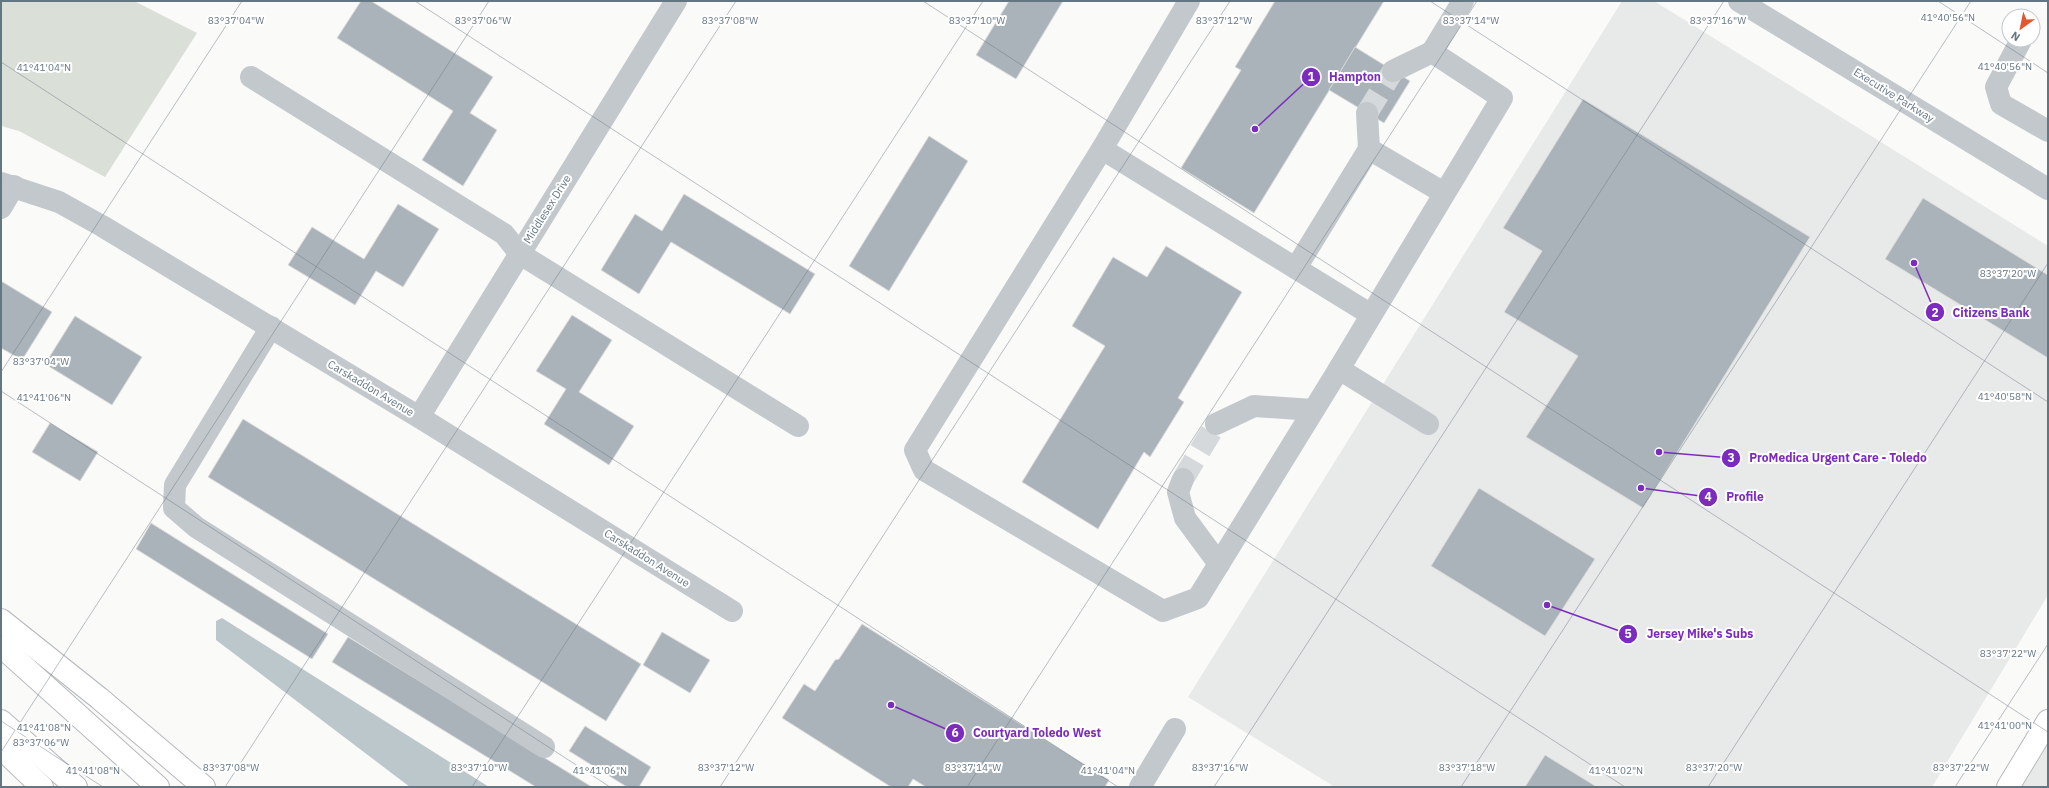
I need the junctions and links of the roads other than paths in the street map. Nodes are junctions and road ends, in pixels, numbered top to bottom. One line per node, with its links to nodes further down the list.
1 (676, 1): 17 (street, Middlesex Drive)
2 (1189, 1): 11 (street)
3 (1463, 1): 6 (street)
4 (1739, 1): 14 (street, Executive Parkway)
5 (2017, 48): 10 (street)
6 (1432, 52): 7 (street); 15 (street)
7 (1393, 71)
8 (251, 77): 17 (street)
9 (1367, 113): 12 (street)
10 (2048, 131)
11 (1102, 149): 18 (street); 28 (street)
12 (1369, 149): 15 (street); 18 (street)
13 (7, 185): 16 (street); 20 (street, Carskaddon Avenue)
14 (2048, 189)
15 (1444, 193): 19 (street)
16 (1, 208)
17 (520, 254): 23 (street, Middlesex Drive); 26 (street)
18 (1296, 268): 19 (street)
19 (1370, 314): 21 (street)
20 (271, 327): 23 (street, Carskaddon Avenue); 35 (street)
21 (1339, 369): 22 (street); 25 (street)
22 (1313, 410): 24 (street); 28 (street)
23 (419, 417): 29 (street, Carskaddon Avenue)
24 (1216, 424)
25 (1428, 424)
26 (798, 426)
27 (1183, 479): 28 (street)
28 (1219, 564)
29 (732, 611)
30 (1, 620): 40 (main road)
31 (1, 646): 39 (main road)
32 (1, 720): 38 (main road)
33 (2048, 721): 42 (main road)
34 (1175, 730): 41 (street)
35 (544, 747)
36 (1, 748): 37 (main road)
37 (42, 787)
38 (76, 787)
39 (158, 787)
40 (204, 787)
41 (1140, 787)
42 (2008, 787)

